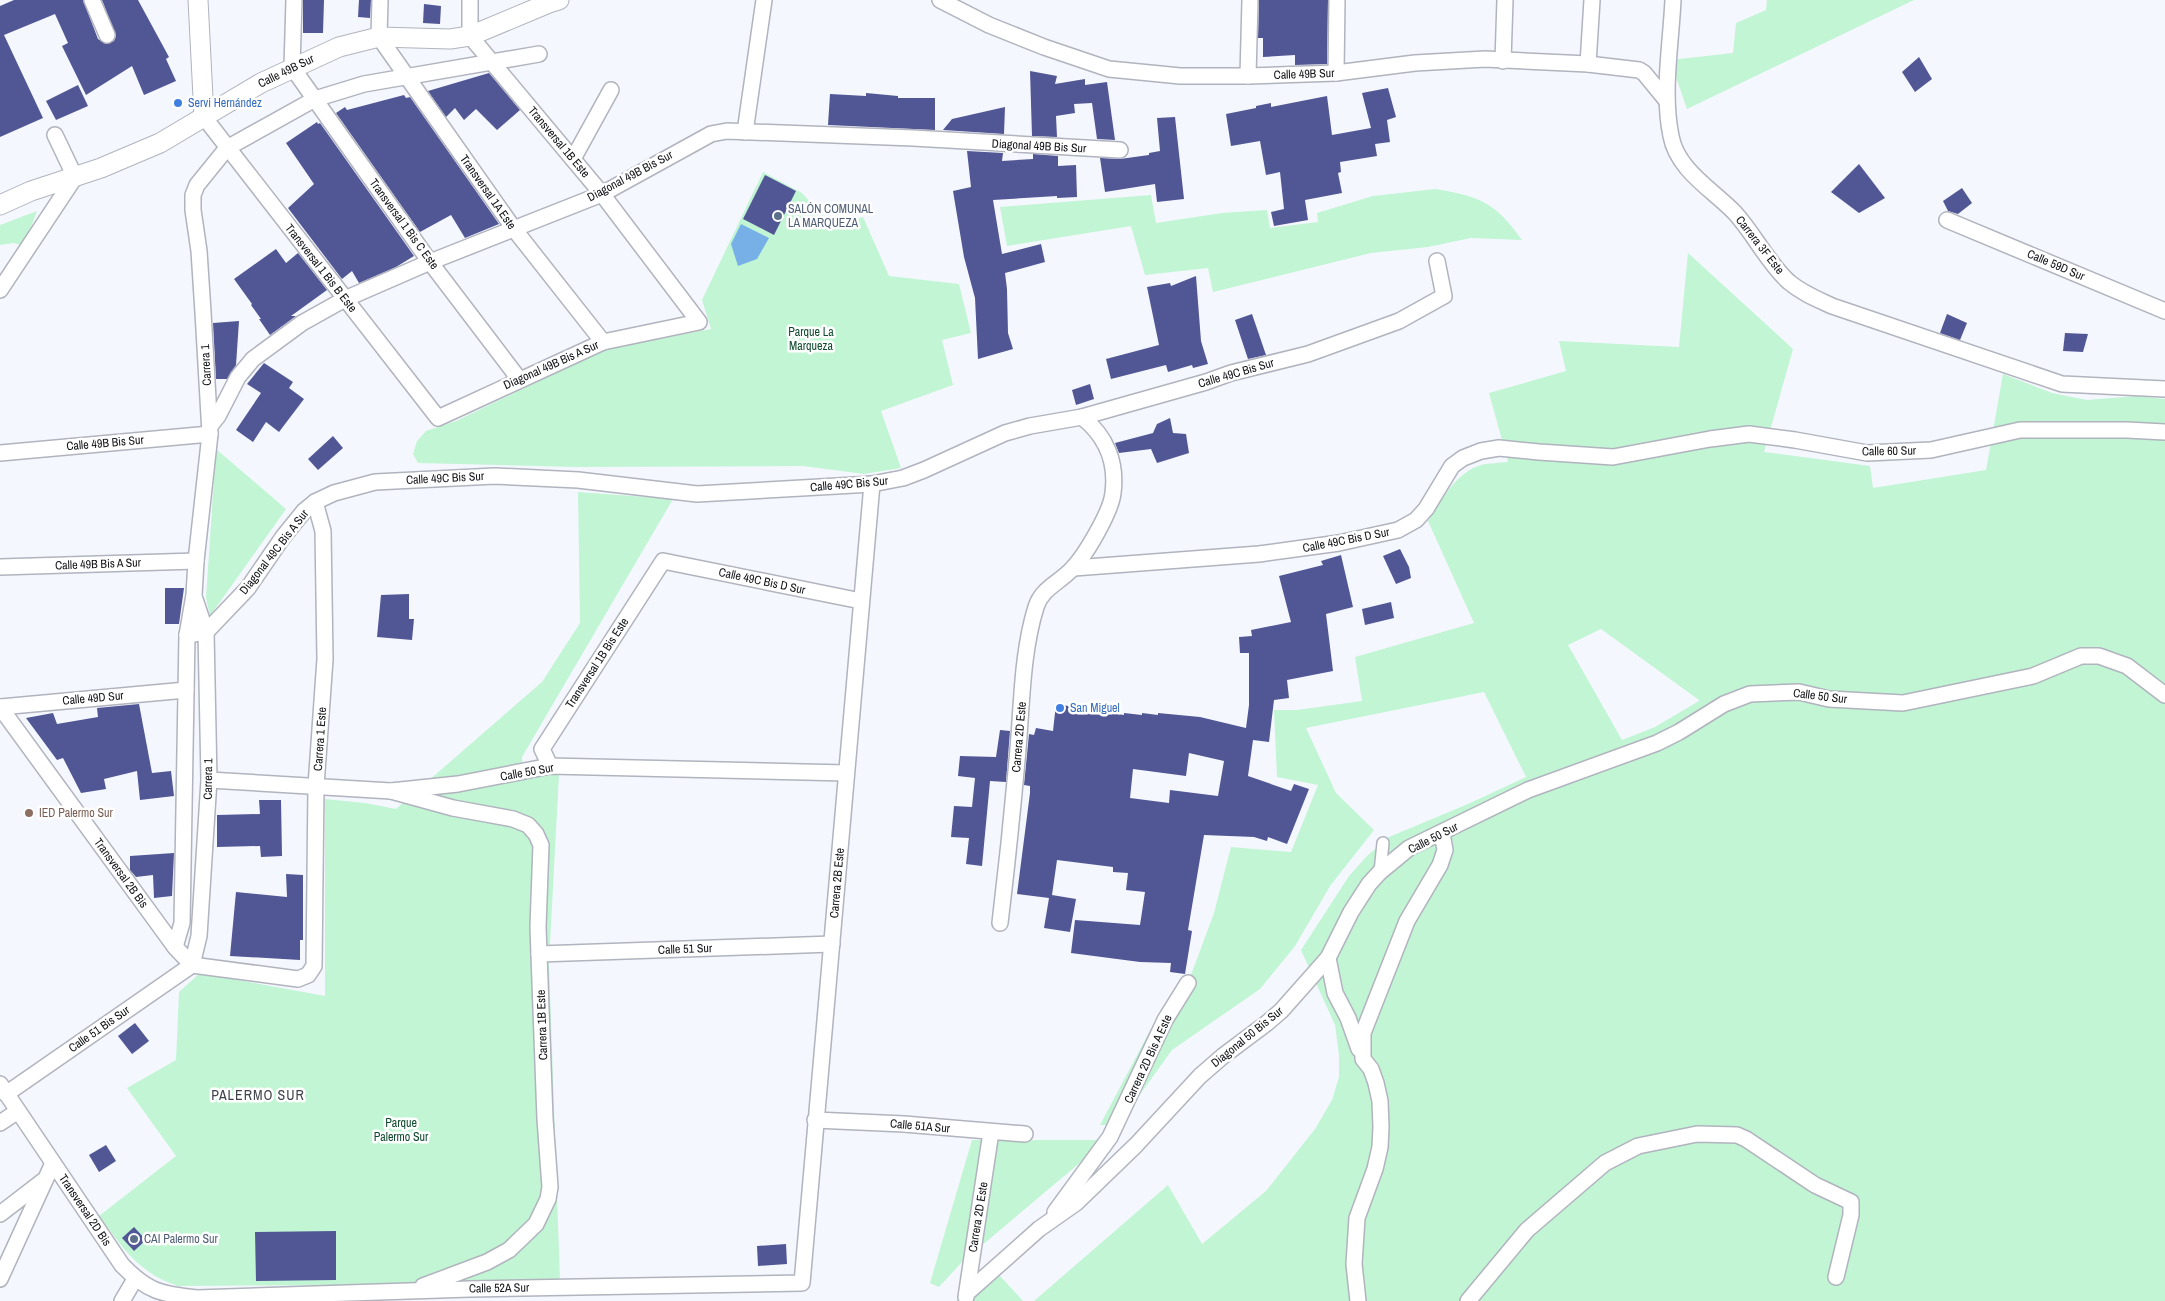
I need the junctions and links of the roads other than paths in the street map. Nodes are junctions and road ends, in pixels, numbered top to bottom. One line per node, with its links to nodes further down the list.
1 (92, 0): 14 (street)
2 (294, 0): 21 (street)
3 (380, 0): 16 (street)
4 (470, 0): 15 (street)
5 (764, 0): 29 (street)
6 (940, 0): 23 (street, Calle 49B Sur)
7 (1250, 0): 23 (street)
8 (1337, 0): 22 (street)
9 (1505, 0): 18 (street)
10 (1592, 0): 20 (street)
11 (1673, 0): 27 (street, Carrera 3F Este)
12 (552, 1): 15 (street, Calle 49B Sur)
13 (196, 5): 28 (street)
14 (106, 35)
15 (470, 36): 16 (street, Calle 49B Sur); 19 (street, Transversal 1B Este)
16 (378, 37): 21 (street, Calle 49B Sur); 24 (street, Transversal 1A Este)
17 (539, 54): 19 (street)
18 (1503, 60): 20 (street, Calle 49B Sur); 22 (street, Calle 49B Sur)
19 (494, 62): 24 (street); 33 (street, Transversal 1B Este)
20 (1588, 64): 27 (street, Calle 49B Sur)
21 (292, 67): 26 (street, Transversal 1 Bis C Este); 28 (street, Calle 49B Sur)
22 (1336, 73): 23 (street, Calle 49B Sur)
23 (1248, 76)
24 (407, 77): 26 (street); 38 (street, Transversal 1A Este)
25 (611, 90): 33 (street)
26 (314, 99): 31 (street); 40 (street, Transversal 1 Bis C Este)
27 (1667, 101): 47 (street, Carrera 3F Este)
28 (204, 117): 31 (street, Transversal 1 Bis B Este); 34 (street, Calle 49B Sur)
29 (745, 132): 32 (street, Diagonal 49B Bis Sur); 35 (street, Diagonal 49B Bis Sur)
30 (54, 135): 34 (street)
31 (227, 148): 42 (street, Transversal 1 Bis B Este); 50 (street, Carrera 1)
32 (1120, 150)
33 (573, 159): 35 (street, Transversal 1B Este)
34 (75, 177): 36 (street, Calle 49B Sur); 41 (street)
35 (602, 194): 38 (street, Diagonal 49B Bis Sur); 44 (street, Transversal 1B Este)
36 (0, 205)
37 (1947, 220): 43 (street, Calle 59D Sur)
38 (514, 229): 40 (street, Diagonal 49B Bis Sur); 45 (street, Transversal 1A Este)
39 (1437, 261): 48 (street, Calle 49C Bis Sur)
40 (430, 262): 42 (street, Diagonal 49B Bis Sur); 46 (street, Transversal 1 Bis C Este)
41 (0, 290)
42 (345, 299): 49 (street, Transversal 1 Bis B Este); 50 (street, Diagonal 49B Bis Sur)
43 (2165, 311)
44 (699, 322): 45 (street, Diagonal 49B Bis A Sur)
45 (603, 342): 46 (street, Diagonal 49B Bis A Sur)
46 (519, 379): 49 (street, Diagonal 49B Bis A Sur)
47 (2165, 389)
48 (1082, 417): 54 (street, Calle 49C Bis Sur); 59 (street)
49 (438, 418)
50 (210, 430): 52 (street, Calle 49B Bis Sur); 57 (street, Carrera 1)
51 (2165, 432): 53 (street, Calle 60 Sur)
52 (0, 453)
53 (1614, 457): 59 (street, Calle 49C Bis D Sur)
54 (872, 484): 55 (street, Calle 49C Bis Sur); 61 (street, Carrera 2B Este)
55 (315, 502): 62 (street, Diagonal 49C Bis A Sur); 70 (street, Carrera 1 Este)
56 (662, 560): 61 (street, Calle 49C Bis D Sur); 67 (street, Transversal 1B Bis Este)
57 (196, 561): 58 (street, Calle 49B Bis A Sur); 60 (street, Carrera 1)
58 (0, 567)
59 (1074, 568): 75 (street, Carrera 2D Este)
60 (194, 595): 62 (street, Carrera 1); 63 (street, Carrera 1)
61 (861, 602): 68 (street, Carrera 2B Este)
62 (206, 632): 63 (street); 69 (street, Carrera 1)
63 (187, 635): 64 (street, Carrera 1)
64 (186, 690): 66 (street, Calle 49D Sur); 77 (street, Carrera 1)
65 (2165, 695): 72 (street, Calle 50 Sur)
66 (0, 707): 77 (street, Transversal 2B Bis)
67 (550, 766): 68 (street, Calle 50 Sur); 71 (street, Calle 50 Sur)
68 (846, 773): 76 (street, Carrera 2B Este)
69 (209, 780): 70 (street, Calle 50 Sur); 80 (street, Carrera 1)
70 (316, 786): 71 (street, Calle 50 Sur); 80 (street, Carrera 1 Este)
71 (391, 791): 78 (street, Carrera 1B Este)
72 (1442, 833): 74 (street, Calle 50 Sur); 82 (street)
73 (1383, 843): 74 (street)
74 (1380, 872): 79 (street, Diagonal 50 Bis Sur)
75 (1000, 922)
76 (832, 944): 78 (street, Calle 51 Sur); 85 (street, Carrera 2B Este)
77 (175, 947): 80 (street, Transversal 2B Bis)
78 (539, 954): 97 (street, Carrera 1B Este)
79 (1328, 958): 82 (street); 92 (street, Diagonal 50 Bis Sur)
80 (192, 965): 83 (street, Calle 51 Bis Sur)
81 (1188, 983): 92 (street, Carrera 2D Bis A Este)
82 (1363, 1059): 102 (street)
83 (3, 1089): 84 (street, Transversal 2D Bis)
84 (18, 1111): 86 (street); 89 (street, Transversal 2D Bis)
85 (815, 1120): 87 (street, Calle 51A Sur); 96 (street, Carrera 2B Este)
86 (0, 1123)
87 (991, 1132): 88 (street, Calle 51A Sur); 99 (street, Carrera 2D Este)
88 (1025, 1134)
89 (53, 1163): 90 (street); 95 (street, Transversal 2D Bis)
90 (45, 1180): 91 (street); 94 (street)
91 (0, 1214)
92 (1049, 1220): 99 (street)
93 (1836, 1276): 103 (street)
94 (0, 1279)
95 (135, 1279): 100 (street, Transversal 2D Bis); 101 (street)
96 (802, 1282): 98 (street, Calle 52A Sur)
97 (411, 1290): 98 (street, Calle 52A Sur); 100 (street, Calle 52A Sur)
98 (547, 1294)
99 (966, 1297)
100 (197, 1299)
101 (122, 1301)
102 (1358, 1301)
103 (1468, 1301)

